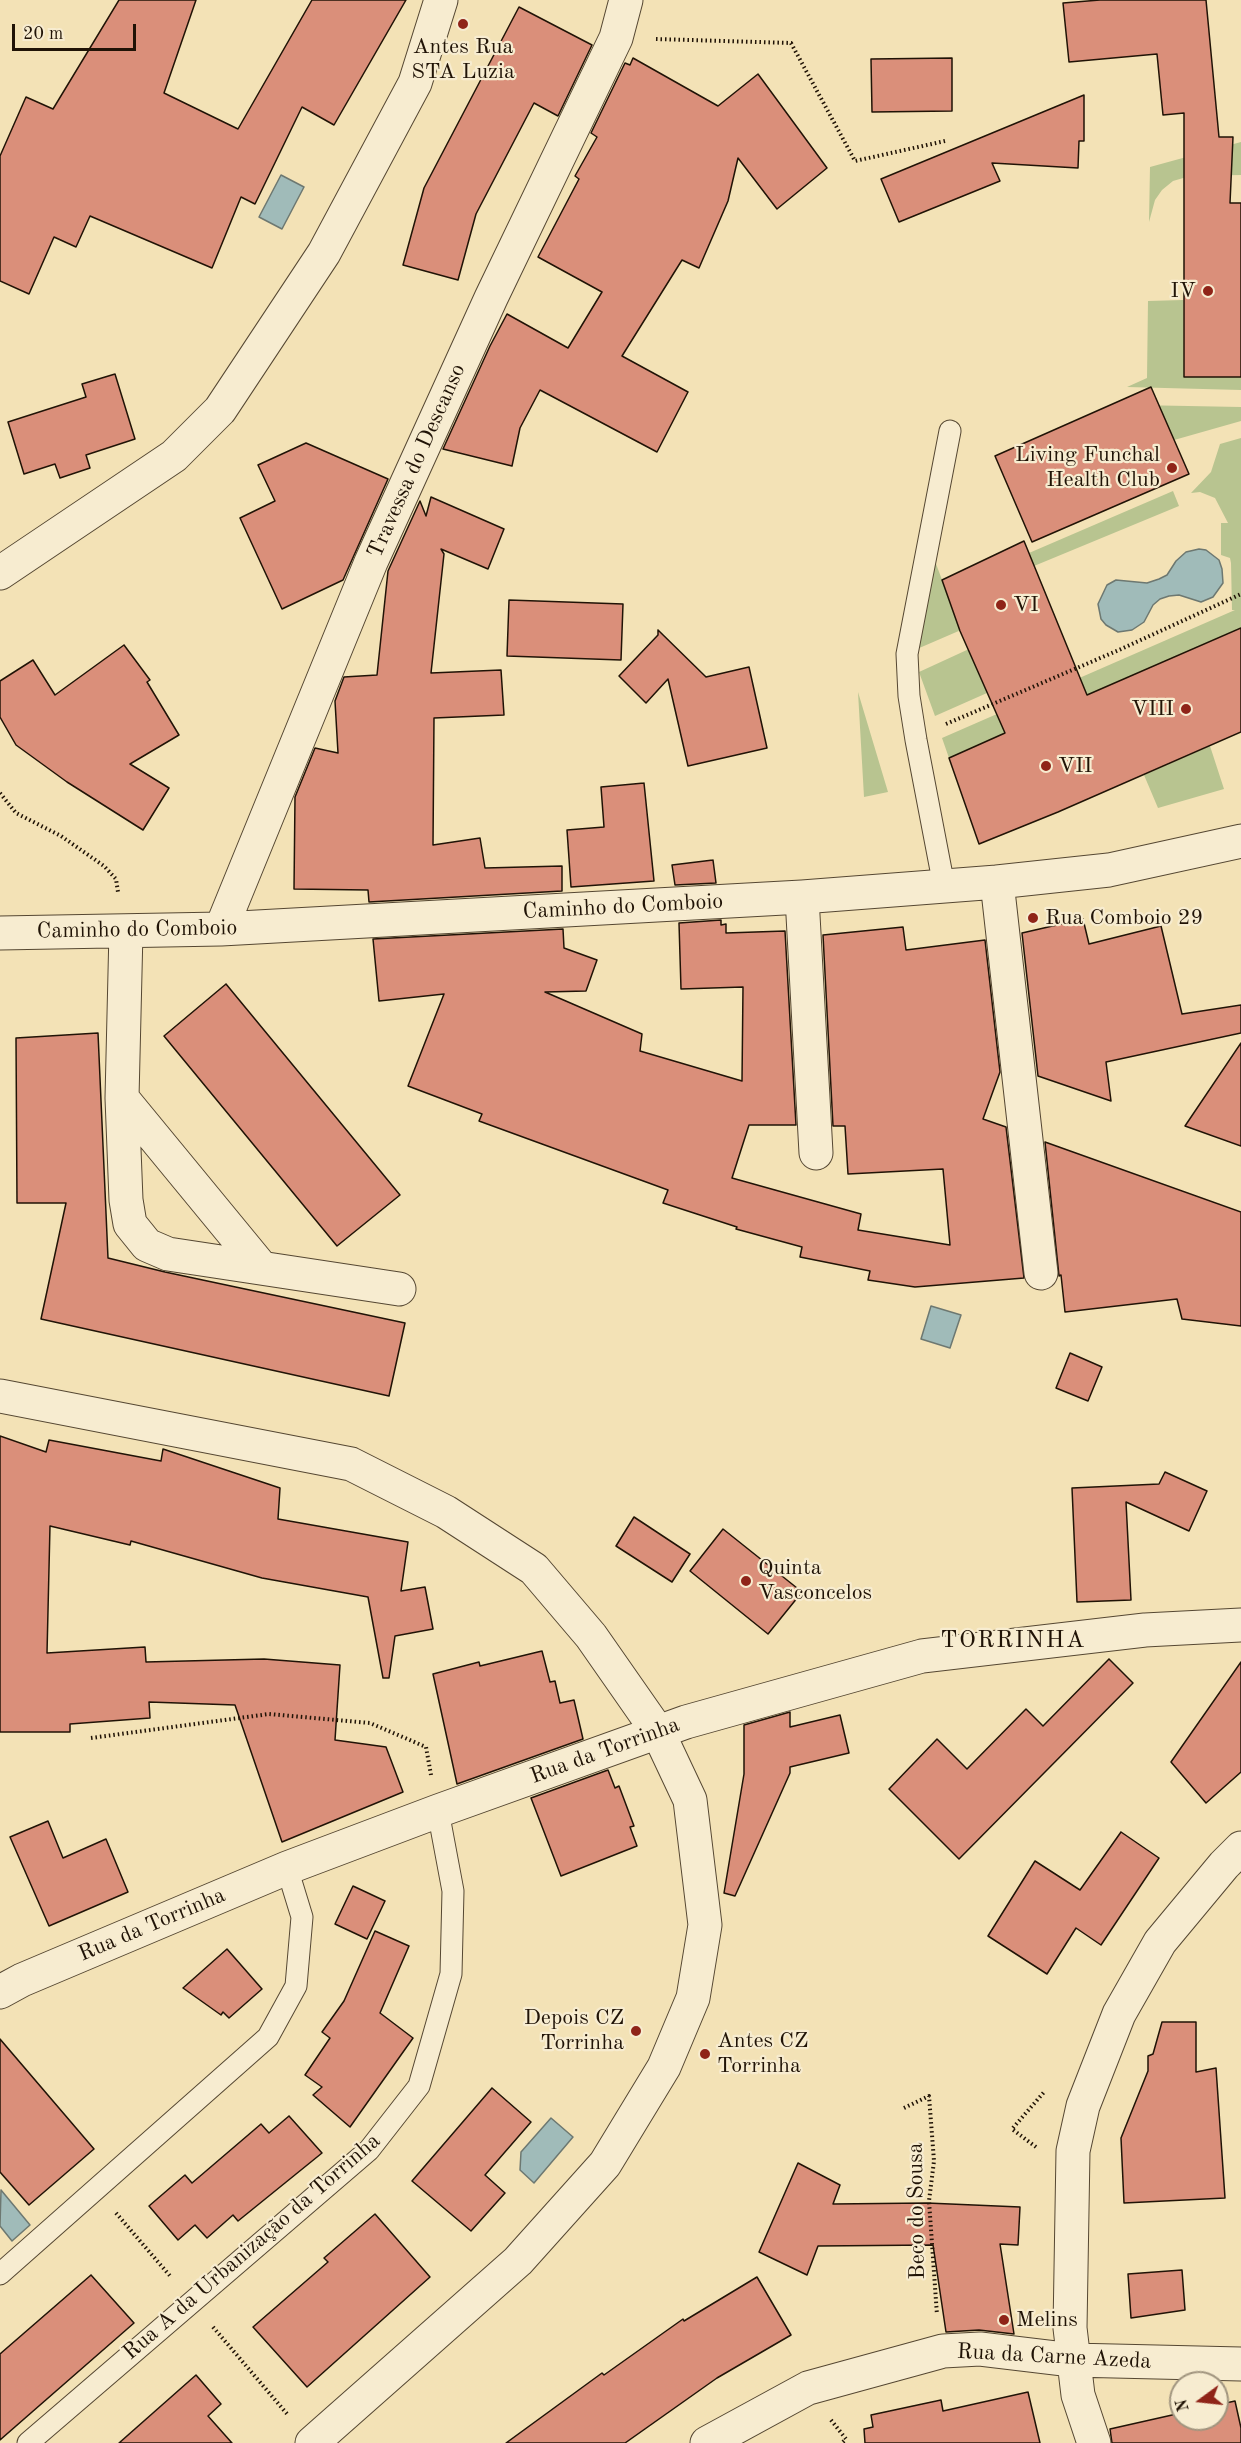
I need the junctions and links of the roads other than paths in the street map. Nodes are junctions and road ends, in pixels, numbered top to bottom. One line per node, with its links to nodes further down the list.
1 (441, 0): 4 (street)
2 (626, 0): 9 (street, Travessa do Descanso)
3 (950, 431): 7 (lane)
4 (0, 573)
5 (1241, 841): 6 (street, Caminho do Comboio)
6 (997, 882): 7 (street, Caminho do Comboio); 15 (street)
7 (944, 886): 8 (street, Caminho do Comboio)
8 (802, 897): 9 (street, Caminho do Comboio); 13 (street)
9 (221, 928): 10 (street, Caminho do Comboio)
10 (126, 932): 11 (street, Caminho do Comboio); 12 (street)
11 (0, 933)
12 (122, 1098): 14 (street); 14 (street)
13 (816, 1153)
14 (261, 1267): 16 (street)
15 (1041, 1273)
16 (399, 1289)
17 (0, 1396): 19 (street)
18 (1241, 1625): 19 (street, Rua da Torrinha)
19 (658, 1732): 20 (street, Rua da Torrinha); 28 (street)
20 (438, 1811): 22 (street, Rua da Torrinha); 27 (lane, Rua A da Urbanização da Torrinha)
21 (1241, 1848): 25 (street)
22 (287, 1868): 23 (street, Rua da Torrinha); 24 (lane)
23 (0, 1992)
24 (0, 2274)
25 (1072, 2360): 26 (street, Rua da Carne Azeda); 29 (street, Rua da Carne Azeda); 30 (street)
26 (1241, 2364)
27 (28, 2443)
28 (312, 2443)
29 (707, 2443)
30 (1094, 2443)

